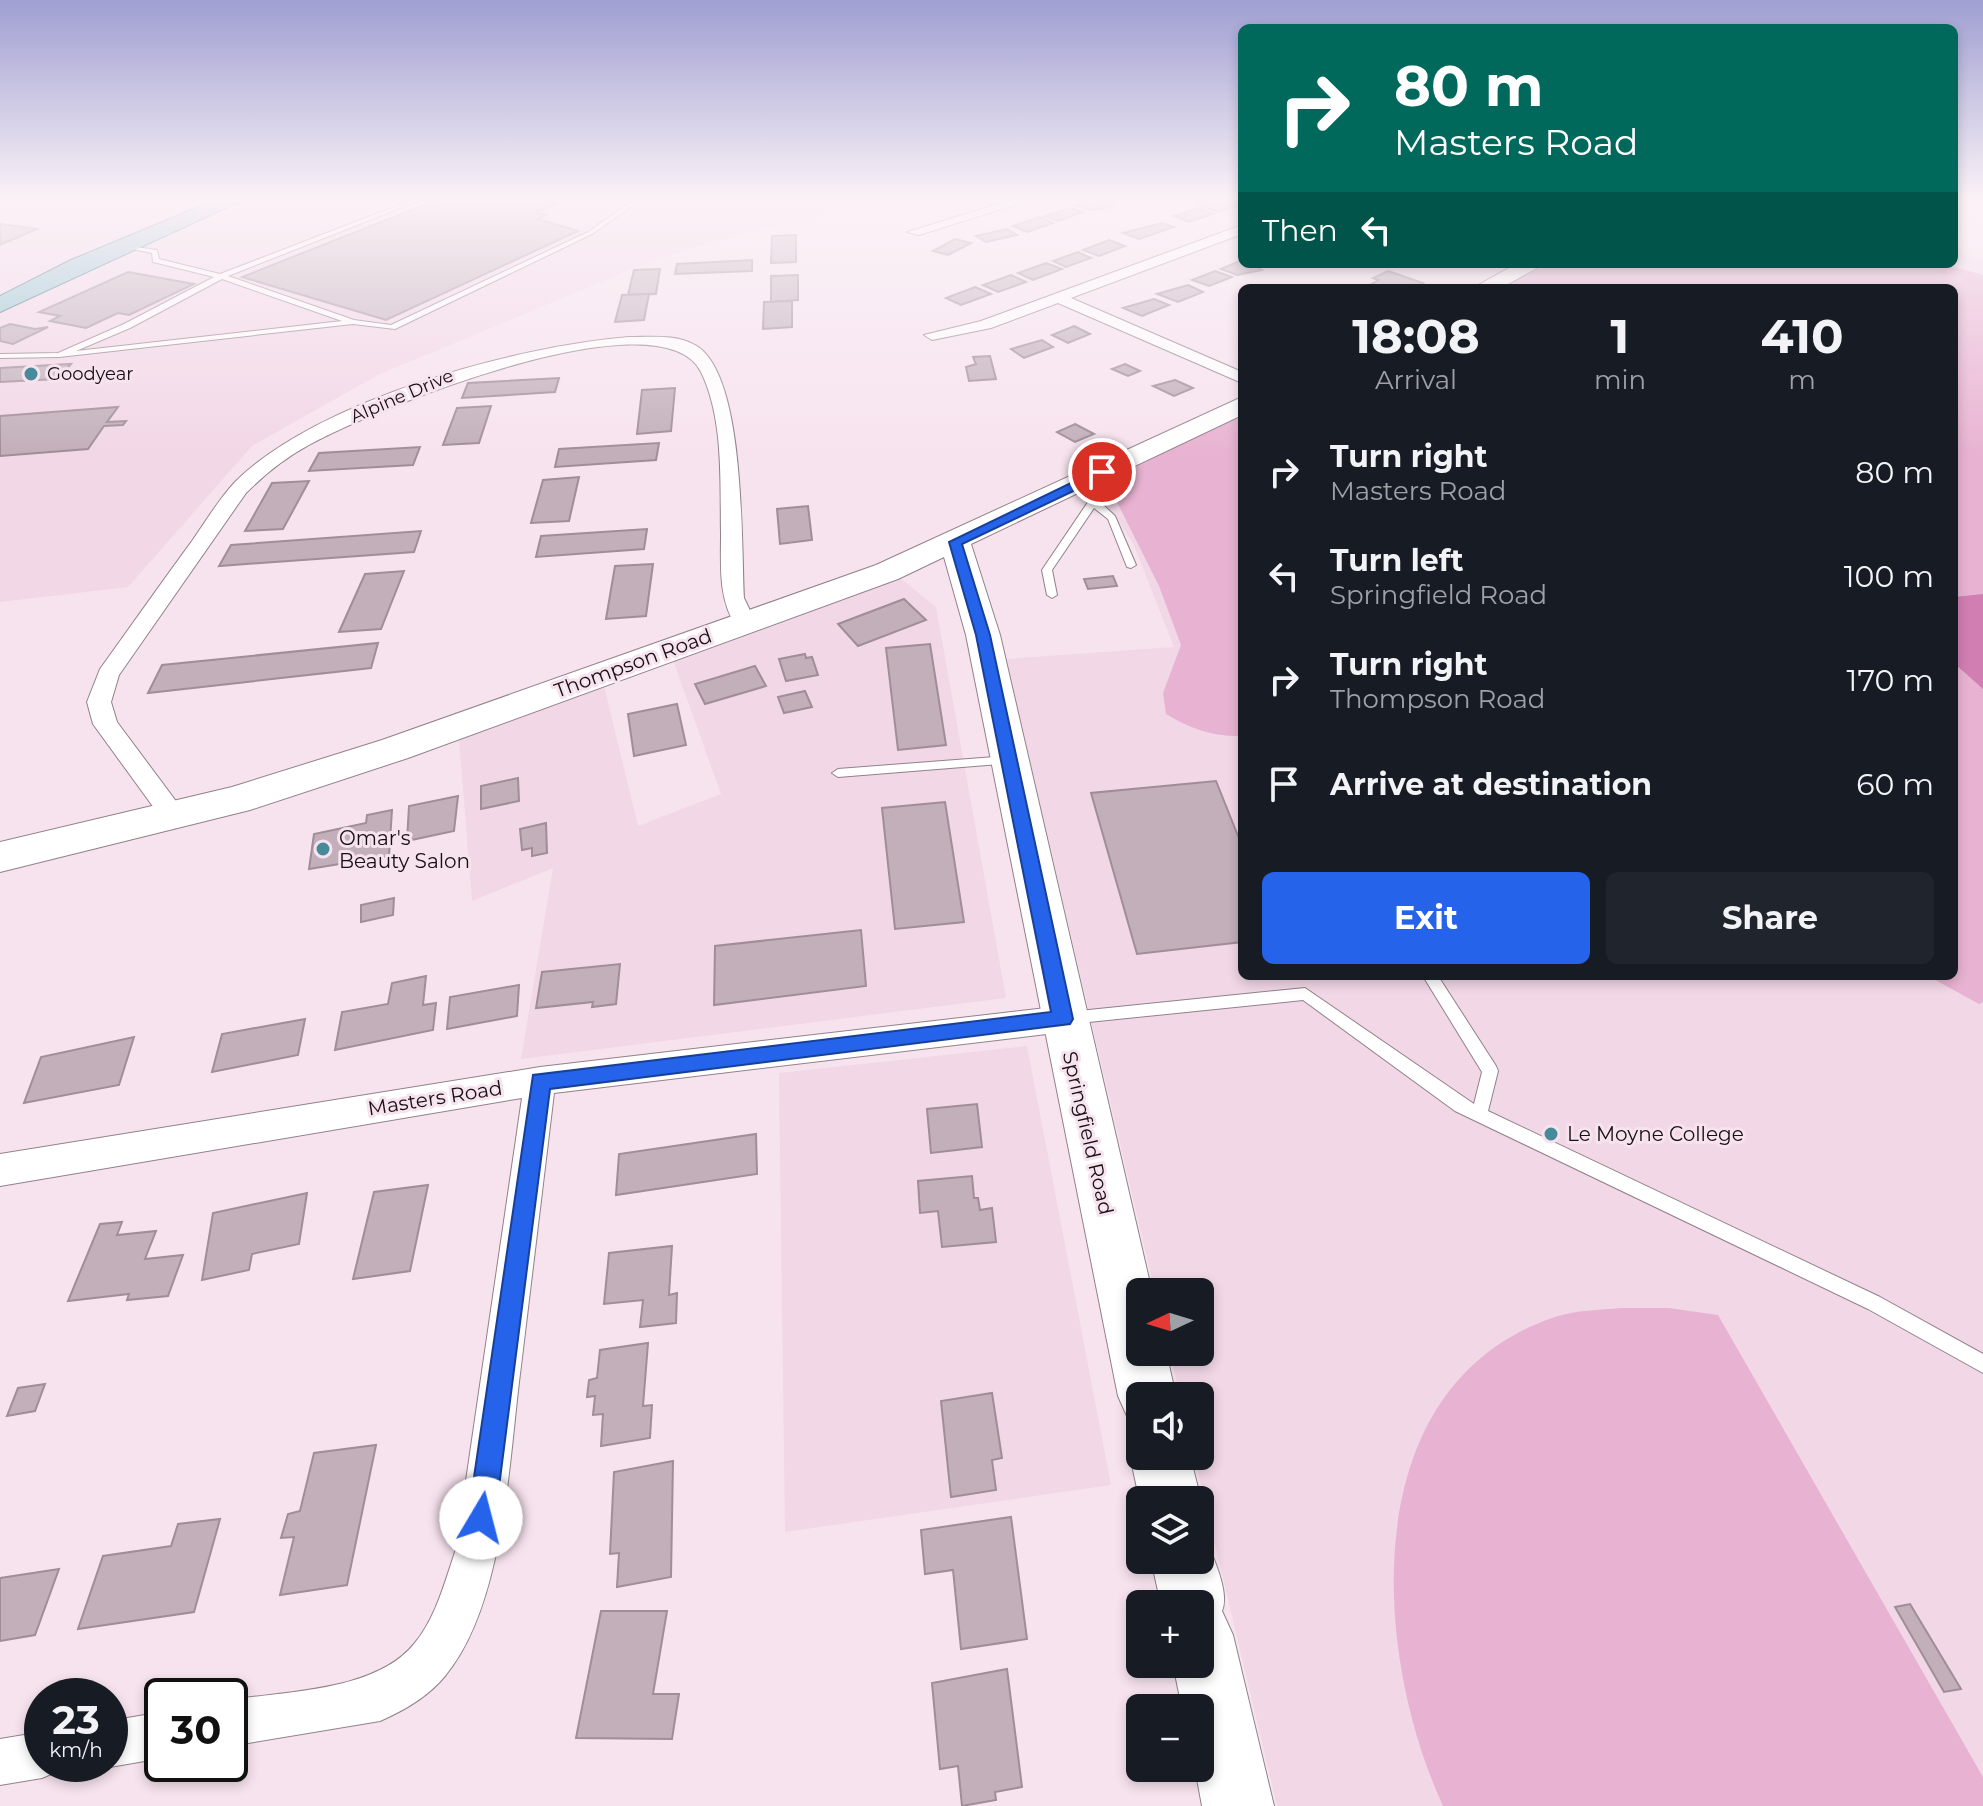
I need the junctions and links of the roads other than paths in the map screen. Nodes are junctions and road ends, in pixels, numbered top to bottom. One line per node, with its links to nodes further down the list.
1 (45, 283): 7 (main road)
2 (207, 283): 10 (lane)
3 (242, 283): 8 (lane)
4 (484, 283): 8 (lane)
5 (1094, 283): 6 (street)
6 (1057, 297): 9 (street); 12 (street)
7 (0, 305)
8 (353, 322): 10 (lane)
9 (932, 335)
10 (59, 355): 11 (lane)
11 (0, 356)
12 (1238, 376)
13 (1238, 407): 14 (street, Thompson Road)
14 (1084, 493): 15 (street, Thompson Road); 16 (lane); 17 (lane)
15 (955, 542): 18 (street, Thompson Road); 19 (street, Springfield Road)
16 (1131, 565)
17 (1052, 595)
18 (745, 623): 21 (street, Thompson Road); 21 (street, Alpine Drive)
19 (1009, 760): 20 (lane); 24 (street, Springfield Road)
20 (838, 773)
21 (174, 816): 22 (street, Thompson Road)
22 (0, 857)
23 (1433, 980): 26 (lane)
24 (1063, 1019): 25 (street, Masters Road); 26 (lane); 29 (street, Springfield Road)
25 (540, 1081): 27 (street, Masters Road); 31 (street)
26 (1479, 1115): 28 (lane)
27 (0, 1170)
28 (1983, 1364)
29 (1144, 1382)
30 (1210, 1678): 34 (street)
31 (248, 1720)
32 (24, 1758): 33 (street)
33 (0, 1762)
34 (1238, 1806)

